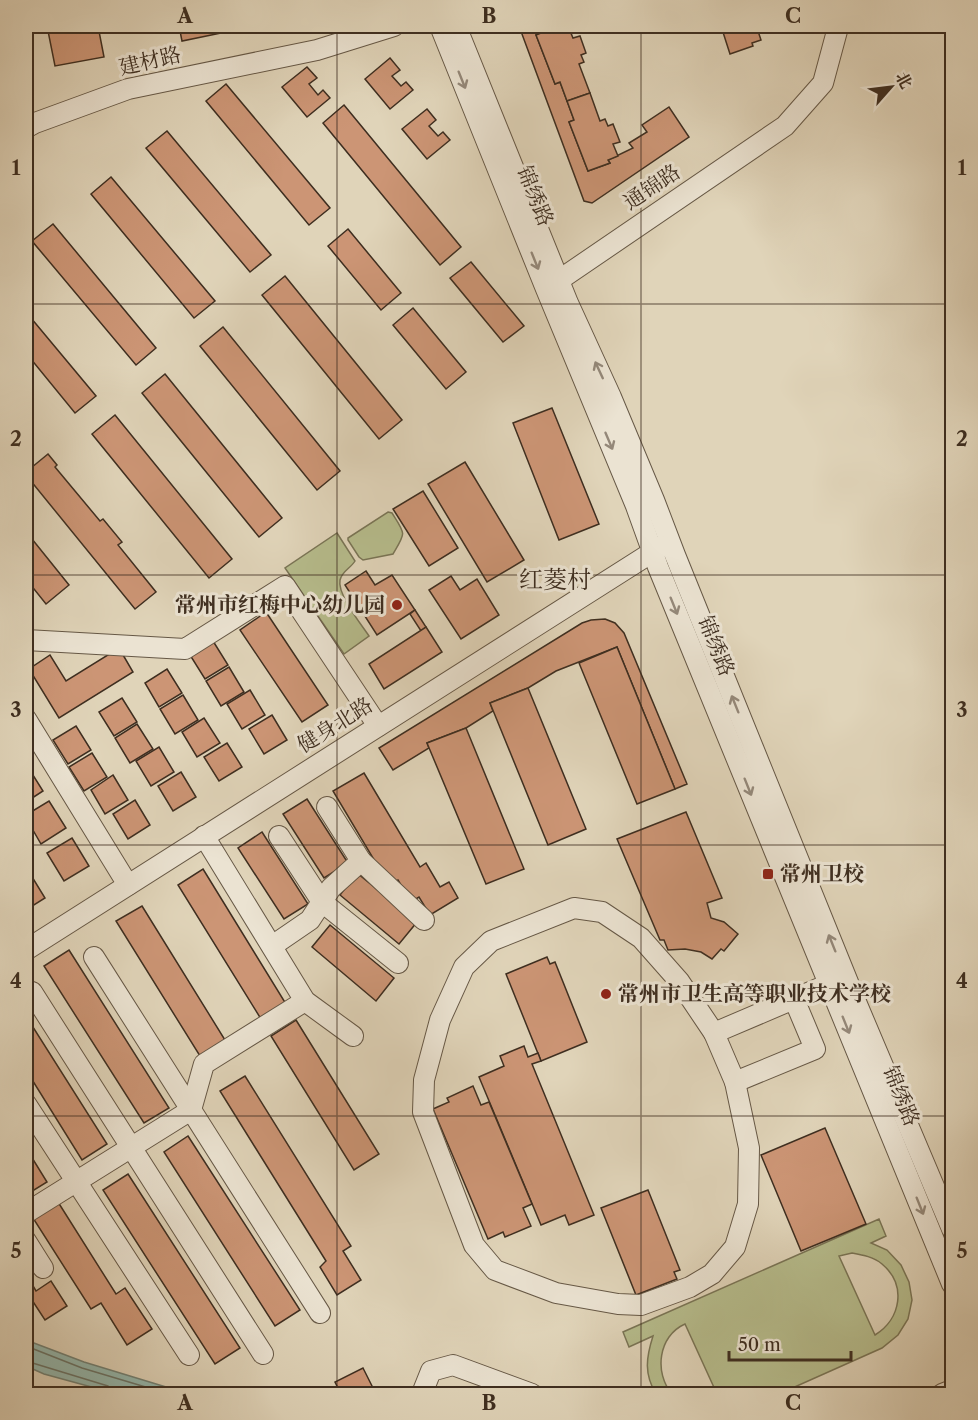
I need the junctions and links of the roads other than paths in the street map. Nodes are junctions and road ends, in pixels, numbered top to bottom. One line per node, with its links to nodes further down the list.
1 (394, 26): 5 (street, 建材路)
2 (441, 26): 6 (street, 锦绣路, one-way to 6)
3 (456, 26): 6 (street, 锦绣路)
4 (836, 26): 6 (street, 通锦路)
5 (26, 128)
6 (552, 284): 7 (street, 锦绣路, one-way to 6); 8 (street, 锦绣路, one-way to 8)
7 (669, 541): 8 (street, 健身北路); 35 (street, 锦绣路, one-way to 7)
8 (652, 552): 11 (street, 健身北路); 23 (street, 锦绣路, one-way to 23)
9 (26, 640): 11 (street)
10 (26, 719): 16 (street)
11 (378, 726): 13 (street, 健身北路)
12 (327, 807): 15 (street)
13 (204, 836): 16 (street, 健身北路); 19 (street)
14 (279, 836): 17 (street)
15 (360, 861): 17 (street); 18 (street)
16 (128, 885): 20 (street, 健身北路)
17 (322, 902): 19 (street); 22 (street)
18 (424, 920)
19 (272, 946): 26 (street)
20 (26, 950)
21 (94, 957): 31 (street)
22 (398, 963)
23 (829, 984): 25 (street); 38 (street, 锦绣路, one-way to 38)
24 (32, 992): 32 (street)
25 (794, 999): 27 (street); 29 (street)
26 (305, 1001): 28 (street); 31 (street)
27 (714, 1033): 29 (street); 29 (street)
28 (353, 1036)
29 (735, 1082)
30 (26, 1104): 33 (street)
31 (191, 1110): 32 (street); 39 (street)
32 (131, 1147): 33 (street); 40 (street)
33 (75, 1182): 34 (street); 41 (street)
34 (26, 1213)
35 (952, 1229)
36 (26, 1241): 37 (street)
37 (43, 1268)
38 (952, 1284)
39 (320, 1313)
40 (263, 1354)
41 (189, 1355)
42 (952, 1390): 45 (street)
43 (424, 1395): 44 (street)
44 (532, 1395)
45 (942, 1395)

